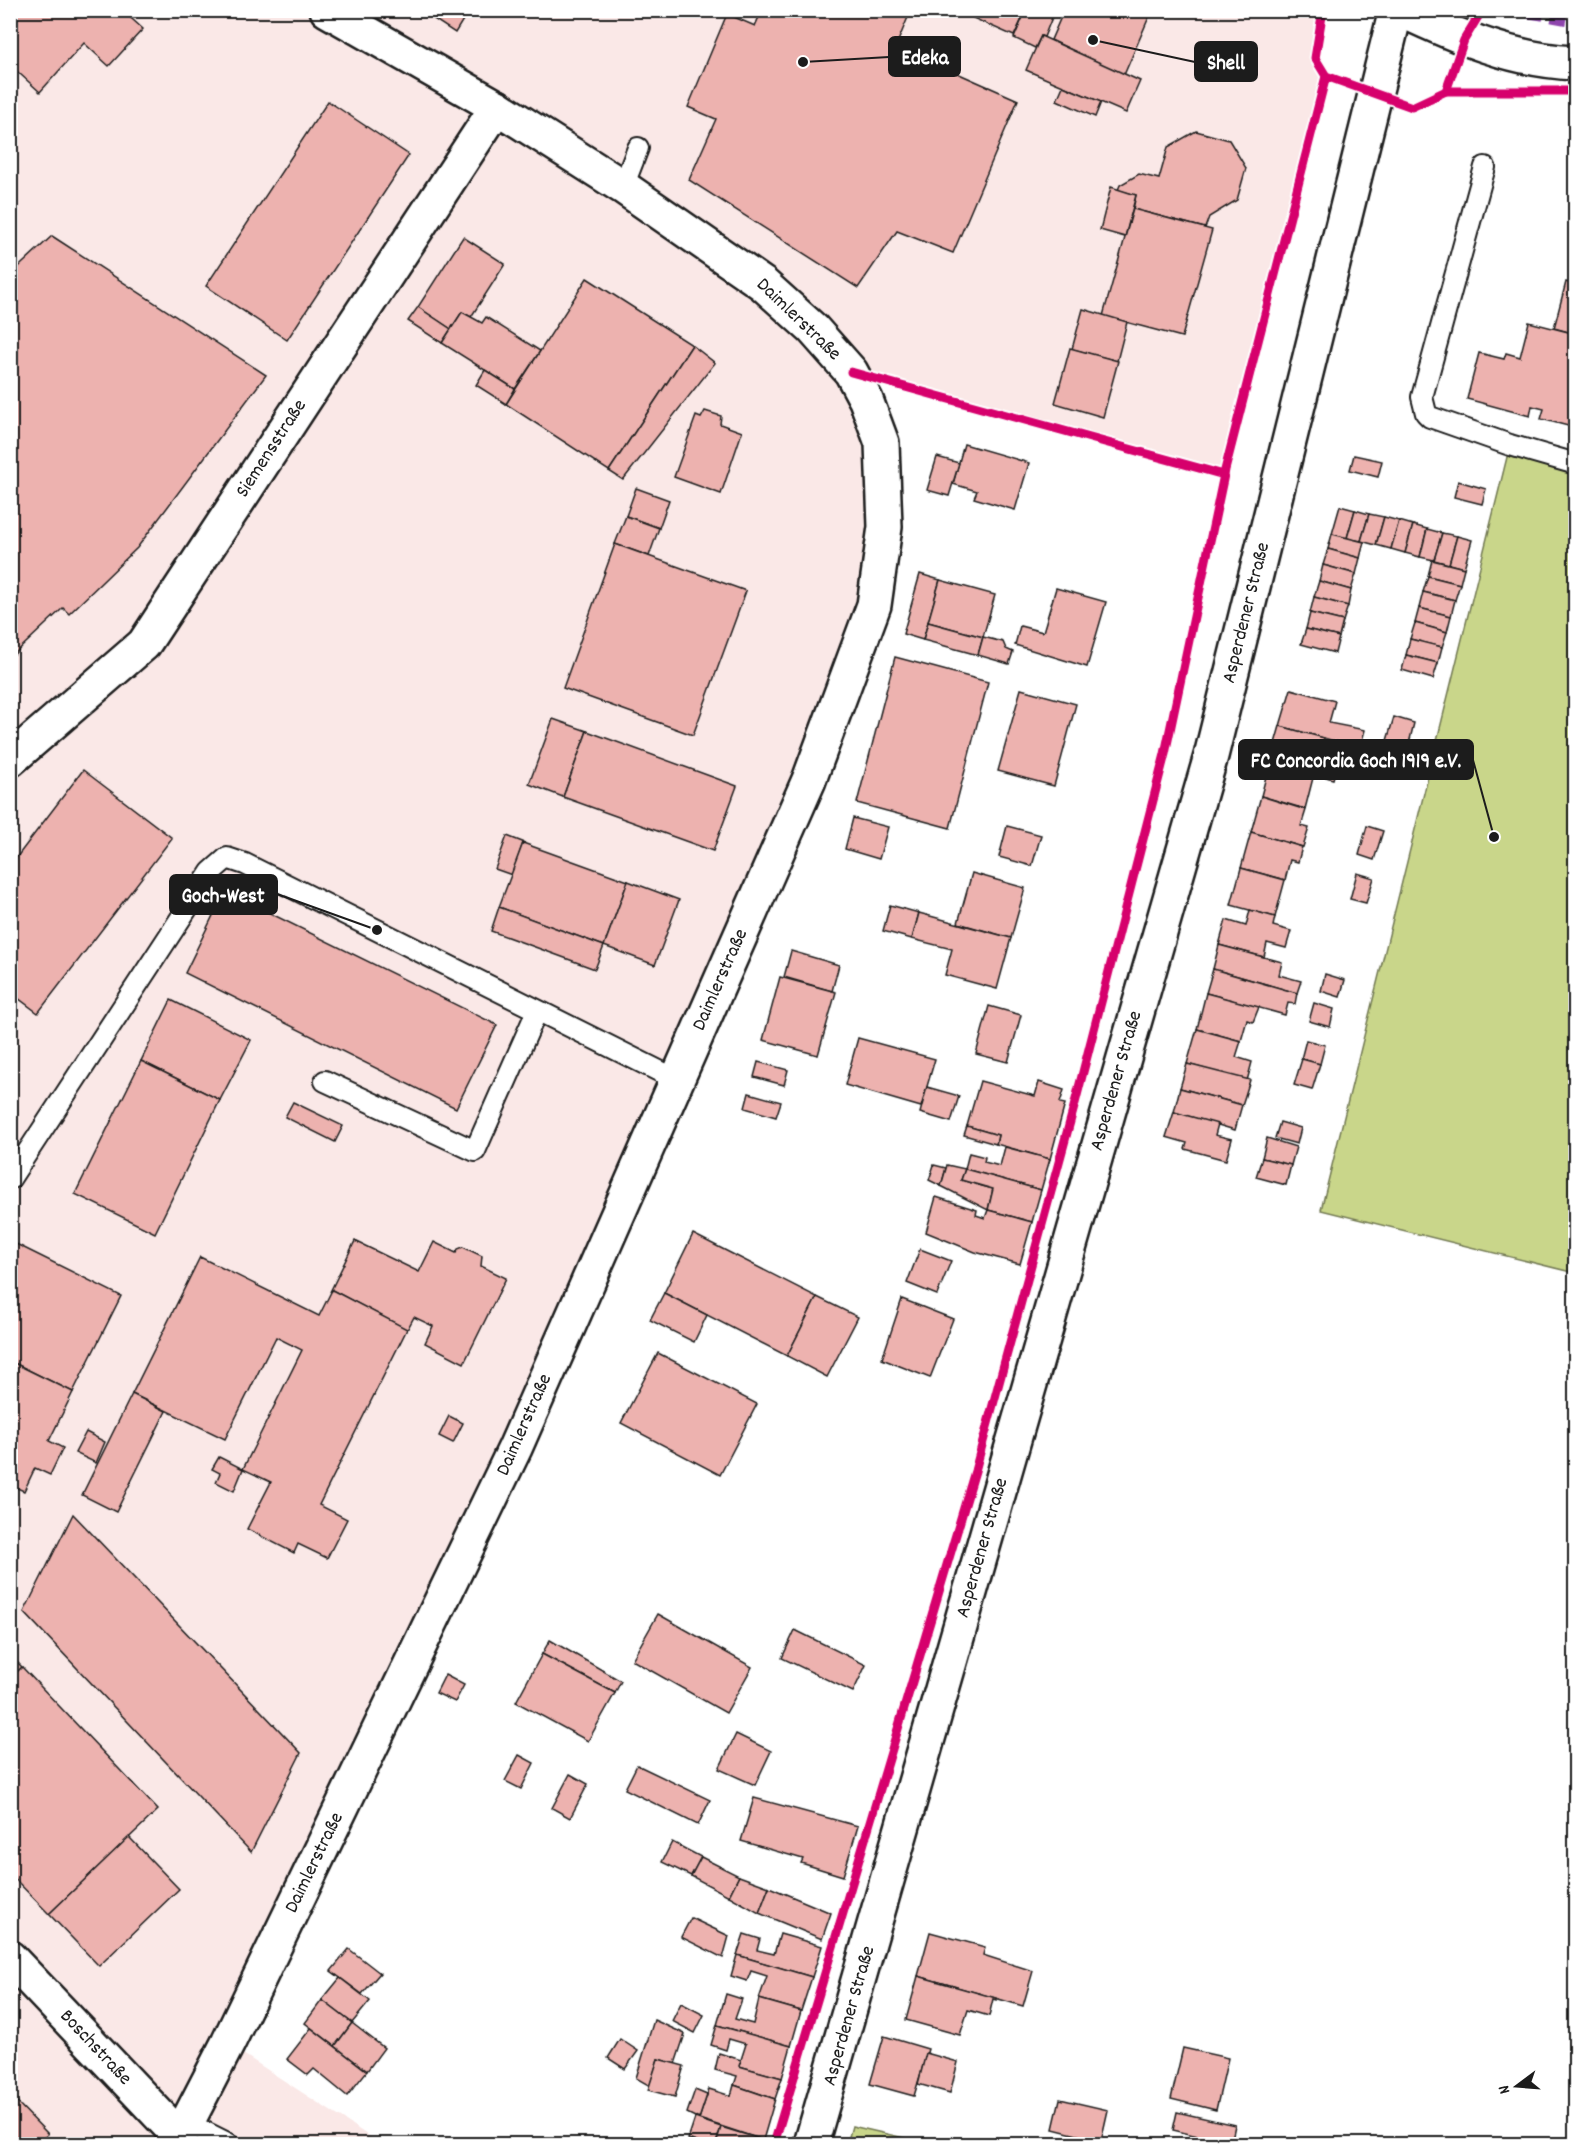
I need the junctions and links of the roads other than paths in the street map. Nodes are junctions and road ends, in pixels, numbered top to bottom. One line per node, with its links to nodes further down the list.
1 (327, 10): 5 (street, Daimlerstraße)
2 (1396, 10): 18 (street, Asperdener Straße)
3 (1401, 10): 4 (street)
4 (1575, 63)
5 (497, 107): 8 (street, Daimlerstraße); 10 (street, Siemensstraße)
6 (638, 148): 8 (lane)
7 (1485, 167): 9 (lane)
8 (623, 187): 12 (street, Daimlerstraße)
9 (1575, 464)
10 (10, 760)
11 (537, 1011): 12 (lane); 13 (lane); 14 (lane)
12 (677, 1080): 16 (street, Daimlerstraße)
13 (325, 1081)
14 (10, 1179)
15 (10, 1958): 16 (street, Boschstraße)
16 (181, 2135): 17 (lane)
17 (229, 2145)
18 (811, 2145)

